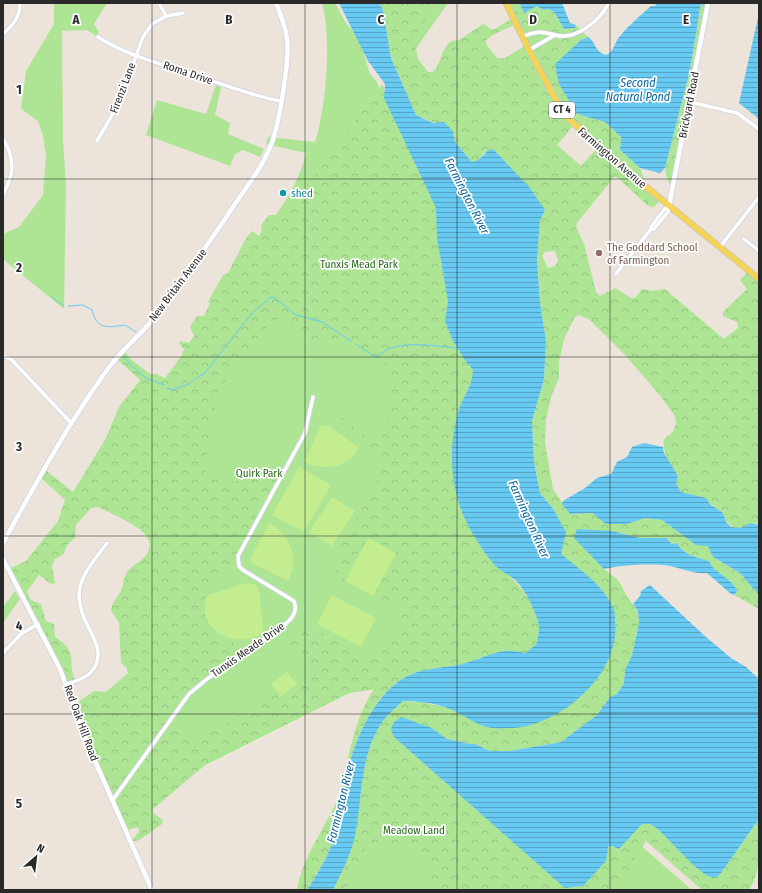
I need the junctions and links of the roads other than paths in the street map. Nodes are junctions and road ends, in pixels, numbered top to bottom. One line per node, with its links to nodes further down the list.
1 (20, 3): 9 (street)
2 (159, 3): 8 (street)
3 (276, 3): 15 (street, New Britain Avenue)
4 (506, 3): 12 (main road, Farmington Avenue / CT 4)
5 (609, 3): 10 (street)
6 (708, 3): 16 (street, Brickyard Road)
7 (183, 14): 8 (street)
8 (166, 16): 14 (street, Firenzi Lane)
9 (3, 34)
10 (555, 35): 12 (street); 13 (street)
11 (98, 37): 14 (street, Roma Drive)
12 (522, 37): 13 (main road, Farmington Avenue / CT 4)
13 (529, 50): 22 (main road, Farmington Avenue / CT 4)
14 (135, 55): 15 (street, Roma Drive); 19 (street, Firenzi Lane)
15 (280, 101): 30 (street, New Britain Avenue)
16 (690, 102): 17 (street); 22 (street, Brickyard Road)
17 (759, 129)
18 (3, 139): 20 (street)
19 (97, 141)
20 (3, 194)
21 (759, 197): 24 (street)
22 (669, 206): 24 (main road, Farmington Avenue / CT 4); 26 (street)
23 (744, 239): 25 (street)
24 (720, 247): 27 (main road, Farmington Avenue / CT 4)
25 (759, 251)
26 (616, 274)
27 (759, 279)
28 (3, 356): 30 (street)
29 (313, 397): 37 (street, Tunxis Meade Drive)
30 (72, 424): 31 (street, New Britain Avenue)
31 (3, 543)
32 (107, 543): 36 (street)
33 (3, 559): 34 (street, Red Oak Hill Road)
34 (38, 624): 35 (street); 36 (street, Red Oak Hill Road)
35 (3, 653)
36 (67, 684): 37 (street, Red Oak Hill Road)
37 (112, 802): 38 (street, Red Oak Hill Road)
38 (152, 890)

